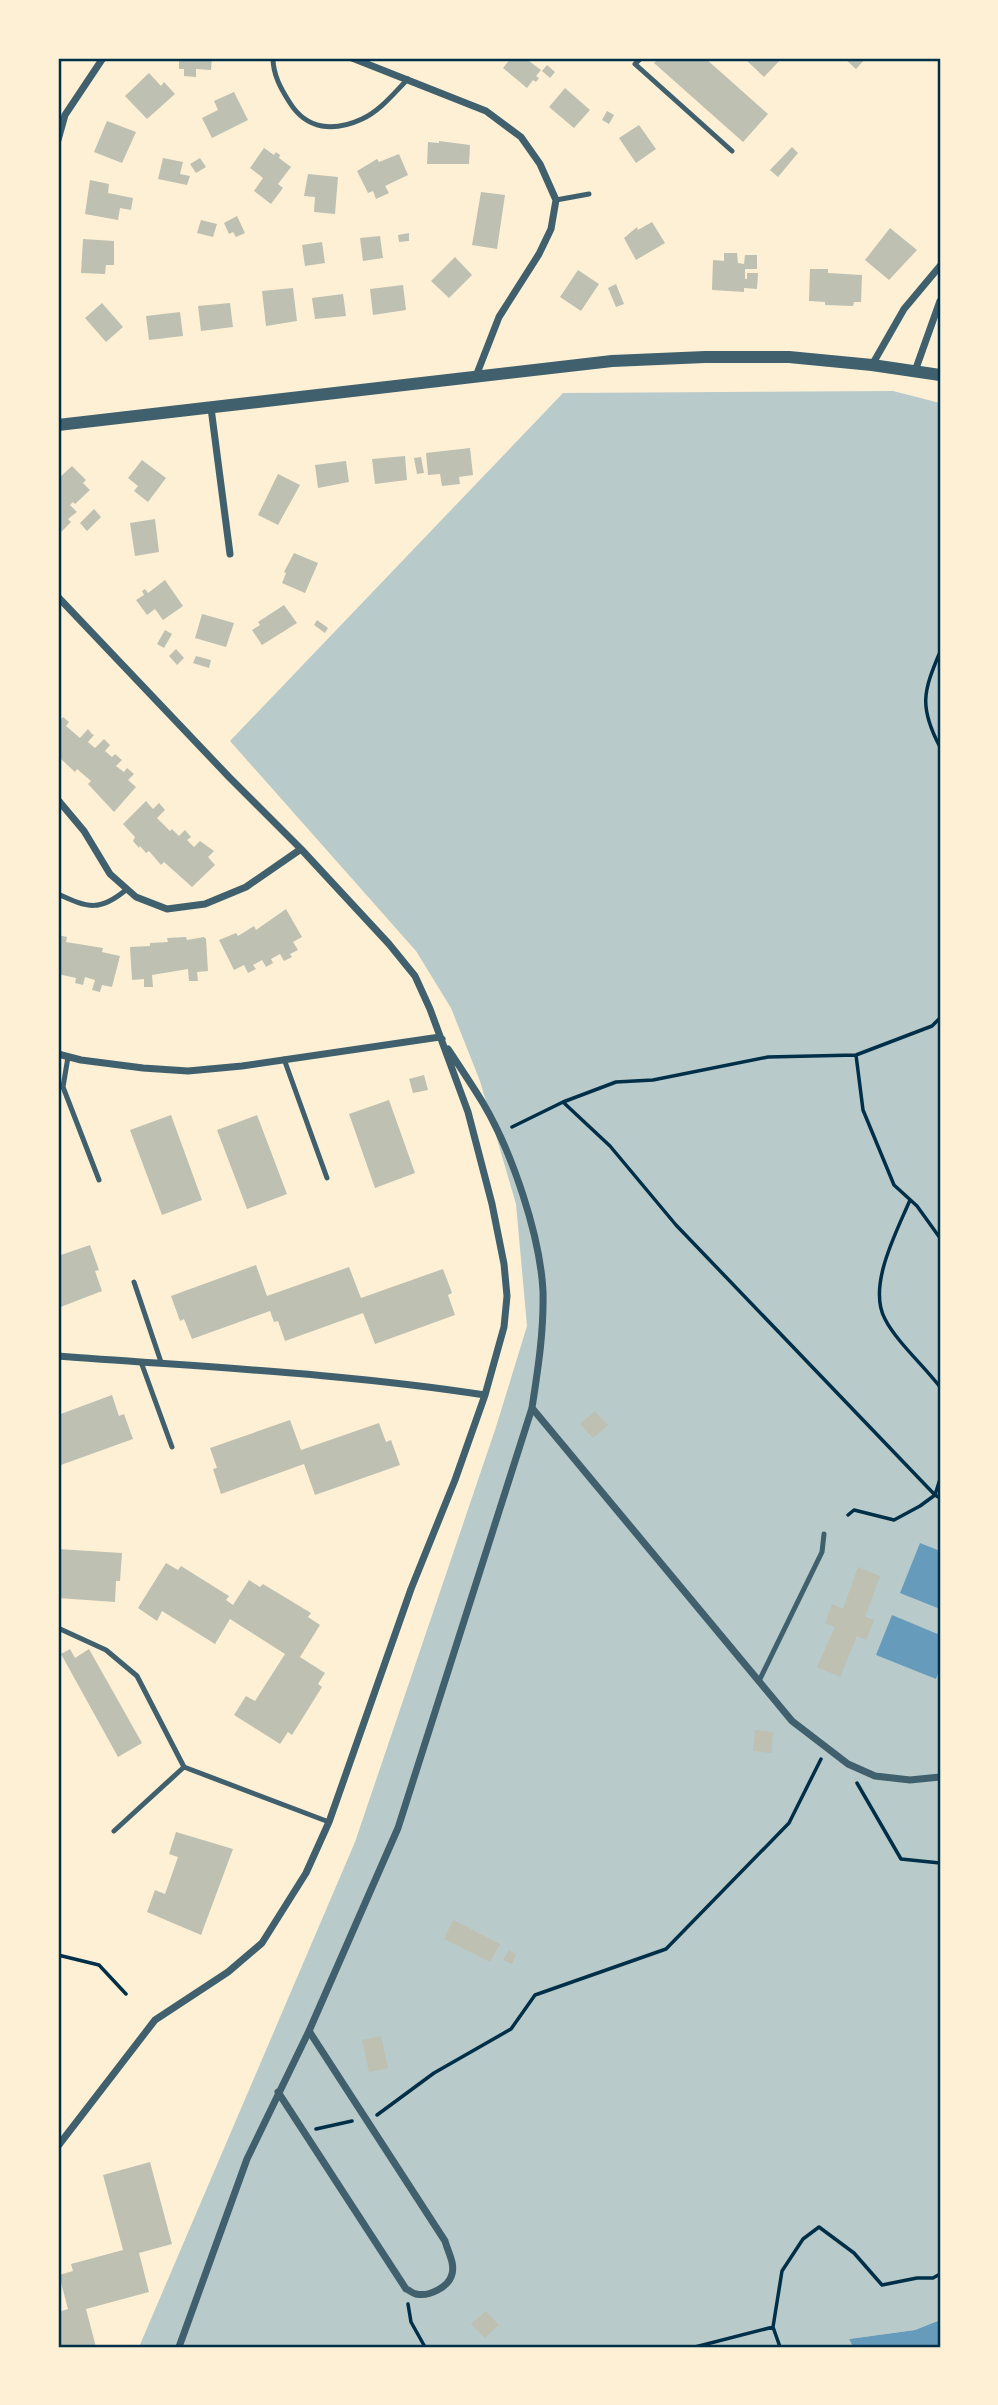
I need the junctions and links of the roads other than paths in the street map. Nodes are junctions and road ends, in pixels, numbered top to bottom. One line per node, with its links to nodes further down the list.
1 (103, 58): 6 (street)
2 (273, 58): 5 (lane)
3 (352, 58): 5 (street)
4 (641, 58): 7 (lane)
5 (408, 79): 9 (street)
6 (58, 140)
7 (732, 150)
8 (589, 194): 9 (lane)
9 (556, 201): 15 (street)
10 (940, 266): 12 (street)
11 (940, 301): 13 (street)
12 (872, 365): 13 (street); 15 (street)
13 (915, 370): 14 (street)
14 (940, 375)
15 (476, 376): 16 (street)
16 (211, 408): 17 (street); 18 (street)
17 (58, 425)
18 (230, 554)
19 (58, 597): 21 (street)
20 (58, 800): 22 (street)
21 (301, 849): 22 (street); 24 (street)
22 (127, 889): 23 (lane)
23 (58, 894)
24 (440, 1037): 27 (street); 34 (street); 35 (street)
25 (58, 1054): 26 (street)
26 (68, 1057): 27 (street); 29 (lane)
27 (284, 1059): 28 (lane)
28 (327, 1178)
29 (99, 1180)
30 (134, 1282): 33 (lane)
31 (58, 1356): 32 (street)
32 (141, 1362): 33 (street); 36 (lane)
33 (161, 1362): 34 (street)
34 (485, 1395): 42 (street)
35 (532, 1408): 39 (street); 44 (street)
36 (172, 1447)
37 (824, 1534): 39 (lane)
38 (58, 1628): 40 (lane)
39 (759, 1681): 41 (street)
40 (184, 1767): 42 (lane); 43 (lane)
41 (940, 1777)
42 (329, 1822): 46 (street)
43 (114, 1830)
44 (309, 2031): 45 (street); 45 (street)
45 (278, 2092): 47 (street)
46 (58, 2146)
47 (179, 2347)

